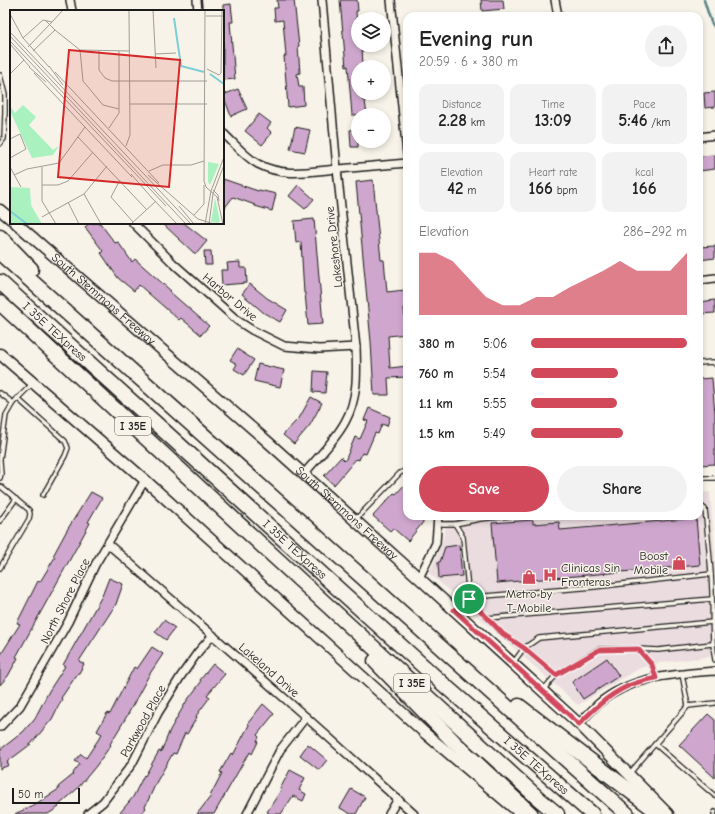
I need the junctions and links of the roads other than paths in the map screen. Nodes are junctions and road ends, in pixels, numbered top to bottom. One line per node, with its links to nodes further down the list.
1 (70, 0): 6 (street)
2 (197, 0): 7 (street)
3 (322, 0): 16 (street, Lakeshore Drive)
4 (392, 0): 10 (street)
5 (555, 0): 8 (street)
6 (72, 10)
7 (198, 10)
8 (557, 12)
9 (0, 75): 14 (lane)
10 (403, 113)
11 (224, 134): 16 (street)
12 (715, 135): 13 (street)
13 (703, 136)
14 (0, 144)
15 (403, 163): 16 (street)
16 (337, 169): 27 (street, Lakeshore Drive)
17 (0, 210): 18 (main road)
18 (10, 218)
19 (17, 224): 38 (main road, South Stemmons Freeway)
20 (134, 224): 27 (street, Harbor Drive)
21 (0, 237): 34 (highway)
22 (0, 253): 34 (highway)
23 (715, 278): 24 (street)
24 (703, 280)
25 (0, 282): 91 (highway, I 35E TEXpress)
26 (0, 303): 54 (highway, I 35E)
27 (356, 347): 38 (street, Lakeshore Drive)
28 (0, 354): 31 (main road)
29 (703, 363): 30 (lane)
30 (715, 364)
31 (33, 383): 33 (lane); 42 (main road)
32 (0, 392): 35 (lane)
33 (17, 398): 35 (lane); 44 (lane)
34 (162, 398): 63 (highway)
35 (13, 403): 36 (lane)
36 (0, 460): 39 (lane)
37 (403, 472): 47 (lane)
38 (303, 475): 47 (main road, South Stemmons Freeway)
39 (0, 478)
40 (703, 478): 41 (lane)
41 (715, 478)
42 (144, 480): 53 (street, North Shore Place); 88 (main road)
43 (0, 486): 45 (lane)
44 (43, 495)
45 (16, 499): 50 (lane); 55 (lane)
46 (703, 508): 56 (lane)
47 (354, 520): 57 (main road, South Stemmons Freeway)
48 (438, 520): 51 (street)
49 (475, 520): 52 (lane)
50 (0, 521)
51 (438, 524): 52 (lane); 57 (street)
52 (455, 524): 58 (lane)
53 (108, 544): 64 (street, Lakeland Drive); 79 (street, North Shore Place)
54 (267, 550): 89 (highway); 90 (highway, I 35E)
55 (0, 568)
56 (711, 574): 58 (lane); 59 (lane)
57 (419, 578): 60 (main road, South Stemmons Freeway)
58 (469, 599): 60 (lane); 61 (lane)
59 (712, 599): 61 (lane); 62 (lane)
60 (454, 610): 69 (main road, South Stemmons Freeway)
61 (487, 618): 66 (lane)
62 (713, 622): 65 (lane); 66 (lane)
63 (419, 629): 92 (highway); 93 (highway)
64 (213, 635): 77 (street, Lakeland Drive); 84 (street, Parkwood Place)
65 (712, 644): 67 (lane); 68 (lane)
66 (524, 648): 69 (lane); 72 (lane)
67 (638, 649): 72 (lane); 73 (lane)
68 (715, 660)
69 (513, 664): 74 (main road, South Stemmons Freeway)
70 (715, 671): 71 (street)
71 (682, 674): 73 (street); 76 (lane)
72 (556, 675): 74 (lane)
73 (656, 678): 78 (street)
74 (542, 691): 78 (main road, South Stemmons Freeway)
75 (715, 703): 76 (lane)
76 (688, 706): 80 (lane)
77 (306, 717): 83 (street, Lakeland Drive); 85 (street)
78 (579, 724): 81 (main road, South Stemmons Freeway)
79 (0, 727)
80 (655, 744): 81 (lane); 82 (lane)
81 (629, 774): 94 (main road, South Stemmons Freeway)
82 (715, 796)
83 (398, 799): 86 (street); 87 (street, Lakeland Drive)
84 (88, 814)
85 (247, 814)
86 (389, 814)
87 (414, 814)
88 (521, 814)
89 (531, 814)
90 (557, 814)
91 (591, 814)
92 (628, 814)
93 (660, 814)
94 (668, 814)

